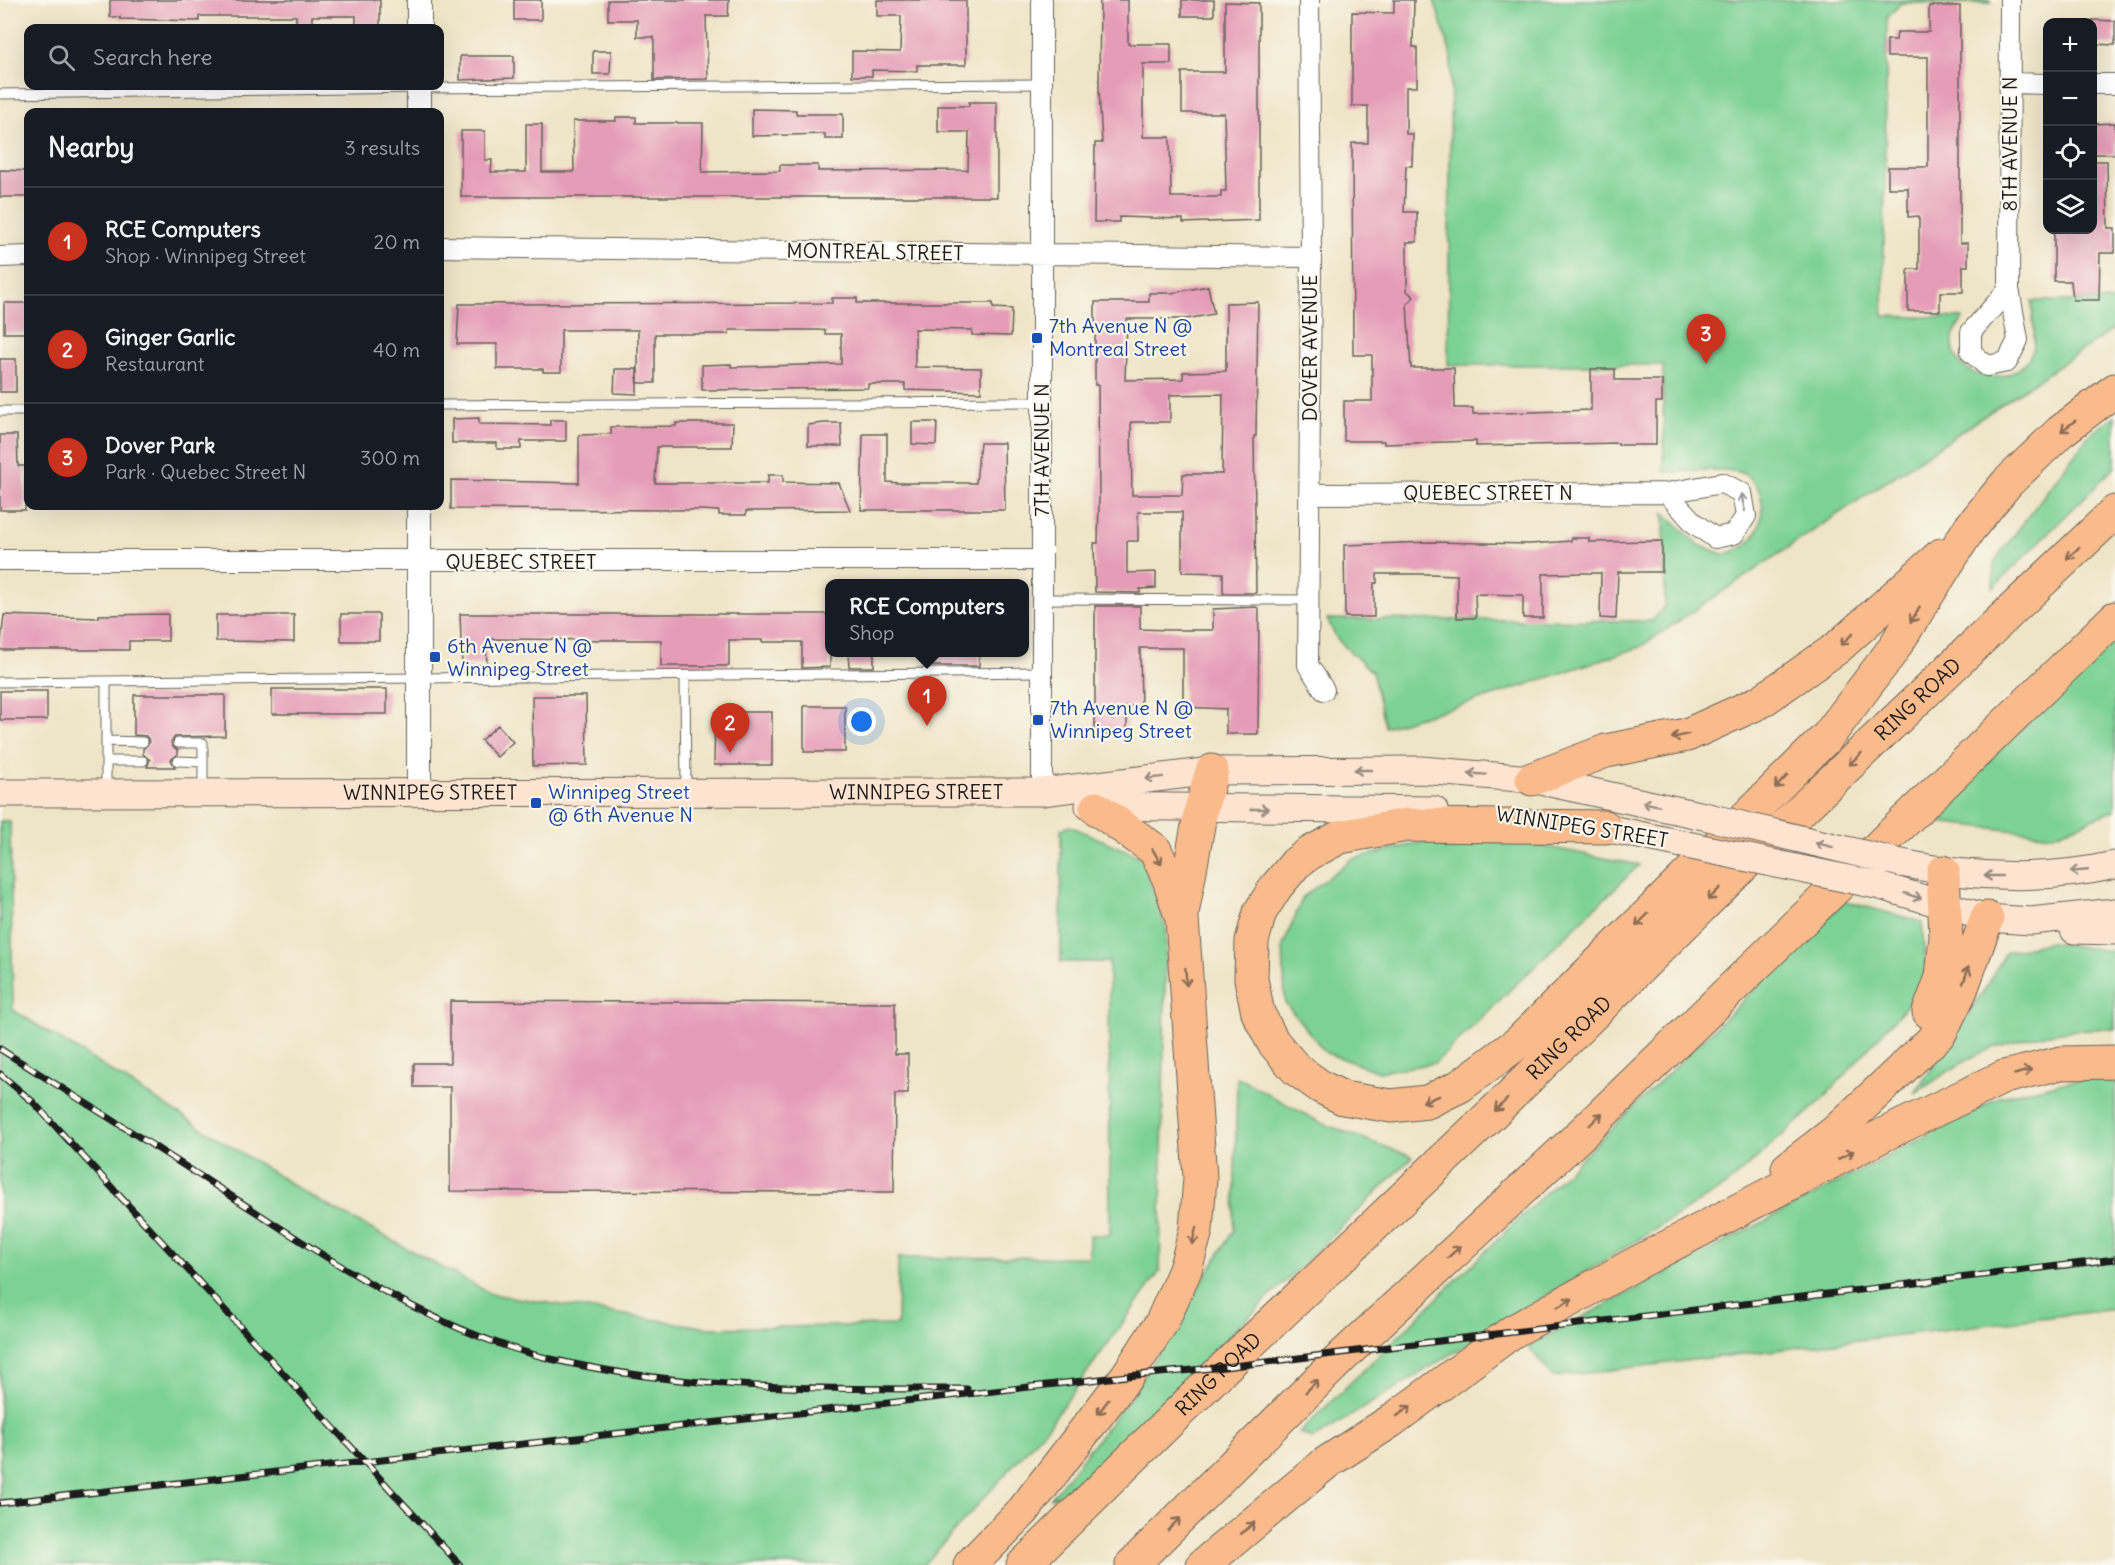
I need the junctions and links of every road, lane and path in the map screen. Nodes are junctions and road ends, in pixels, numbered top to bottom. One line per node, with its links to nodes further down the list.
1 (419, 0): 5 (street)
2 (1042, 0): 7 (street, 7TH AVENUE N)
3 (1309, 0): 20 (street, DOVER AVENUE)
4 (2010, 0): 6 (street, 8TH AVENUE N)
5 (419, 24)
6 (2010, 83): 8 (street); 21 (street, 8TH AVENUE N)
7 (1042, 84): 11 (lane); 17 (street, 7TH AVENUE N)
8 (2043, 84)
9 (2097, 84): 10 (street)
10 (2115, 84)
11 (444, 87)
12 (239, 90): 14 (lane)
13 (419, 90): 15 (street)
14 (0, 94)
15 (419, 108)
16 (444, 247): 17 (street, MONTREAL STREET)
17 (1042, 253): 20 (street, MONTREAL STREET); 23 (street, 7TH AVENUE N)
18 (24, 256): 19 (street)
19 (0, 257)
20 (1311, 257): 28 (street, DOVER AVENUE)
21 (2009, 289)
22 (2115, 390): 31 (highway, one-way to 31)
23 (1042, 402): 24 (lane); 32 (street, 7TH AVENUE N)
24 (444, 405)
25 (0, 411): 26 (lane)
26 (24, 411)
27 (1667, 493): 28 (street, QUEBEC STREET N)
28 (1309, 494): 36 (street, DOVER AVENUE)
29 (419, 510): 34 (street)
30 (2115, 512): 74 (highway, RING ROAD, one-way to 74)
31 (1969, 529): 52 (highway, one-way to 52); 61 (highway, one-way to 61)
32 (1042, 560): 34 (street, QUEBEC STREET); 35 (street, 7TH AVENUE N)
33 (0, 561): 34 (street, QUEBEC STREET)
34 (419, 562): 40 (street)
35 (1042, 599): 36 (lane); 38 (street, 7TH AVENUE N)
36 (1308, 600): 43 (street, DOVER AVENUE)
37 (2115, 618): 75 (highway, one-way to 37)
38 (1042, 672): 39 (lane); 54 (street, 7TH AVENUE N)
39 (685, 676): 40 (lane); 53 (lane)
40 (419, 680): 42 (lane); 58 (street)
41 (0, 682): 42 (lane)
42 (106, 682): 44 (lane)
43 (1324, 690)
44 (106, 741): 45 (lane); 47 (lane)
45 (143, 742)
46 (178, 743): 50 (lane)
47 (106, 761): 48 (lane); 56 (lane)
48 (143, 761)
49 (178, 761): 50 (lane)
50 (203, 762): 57 (lane)
51 (1212, 771): 52 (main road, WINNIPEG STREET, one-way to 51); 54 (main road, WINNIPEG STREET, one-way to 54); 60 (highway)
52 (1532, 779): 63 (main road, WINNIPEG STREET, one-way to 52, bridge)
53 (686, 792): 54 (main road, WINNIPEG STREET); 58 (main road, WINNIPEG STREET)
54 (1042, 792): 59 (main road, WINNIPEG STREET)
55 (0, 793): 56 (main road, WINNIPEG STREET)
56 (106, 793): 57 (main road, WINNIPEG STREET)
57 (203, 793): 58 (main road, WINNIPEG STREET)
58 (419, 793)
59 (1096, 808): 60 (main road, WINNIPEG STREET); 67 (highway, one-way to 67)
60 (1201, 809): 61 (main road, WINNIPEG STREET, one-way to 61); 67 (highway)
61 (1605, 827): 64 (main road, WINNIPEG STREET, one-way to 64, bridge)
62 (2115, 865): 63 (main road, WINNIPEG STREET, one-way to 63)
63 (1943, 872): 64 (highway)
64 (1945, 907): 66 (main road, WINNIPEG STREET); 71 (highway)
65 (2115, 912): 68 (main road, WINNIPEG STREET)
66 (1987, 918): 68 (main road, WINNIPEG STREET); 71 (highway, one-way to 66)
67 (1182, 919): 73 (highway, one-way to 73)
68 (2031, 921): 69 (main road)
69 (2115, 931)
70 (2115, 1062): 72 (highway, one-way to 70)
71 (1898, 1072): 72 (highway)
72 (1720, 1220): 76 (highway, one-way to 72)
73 (970, 1565)
74 (1023, 1565)
75 (1132, 1565)
76 (1203, 1565)

